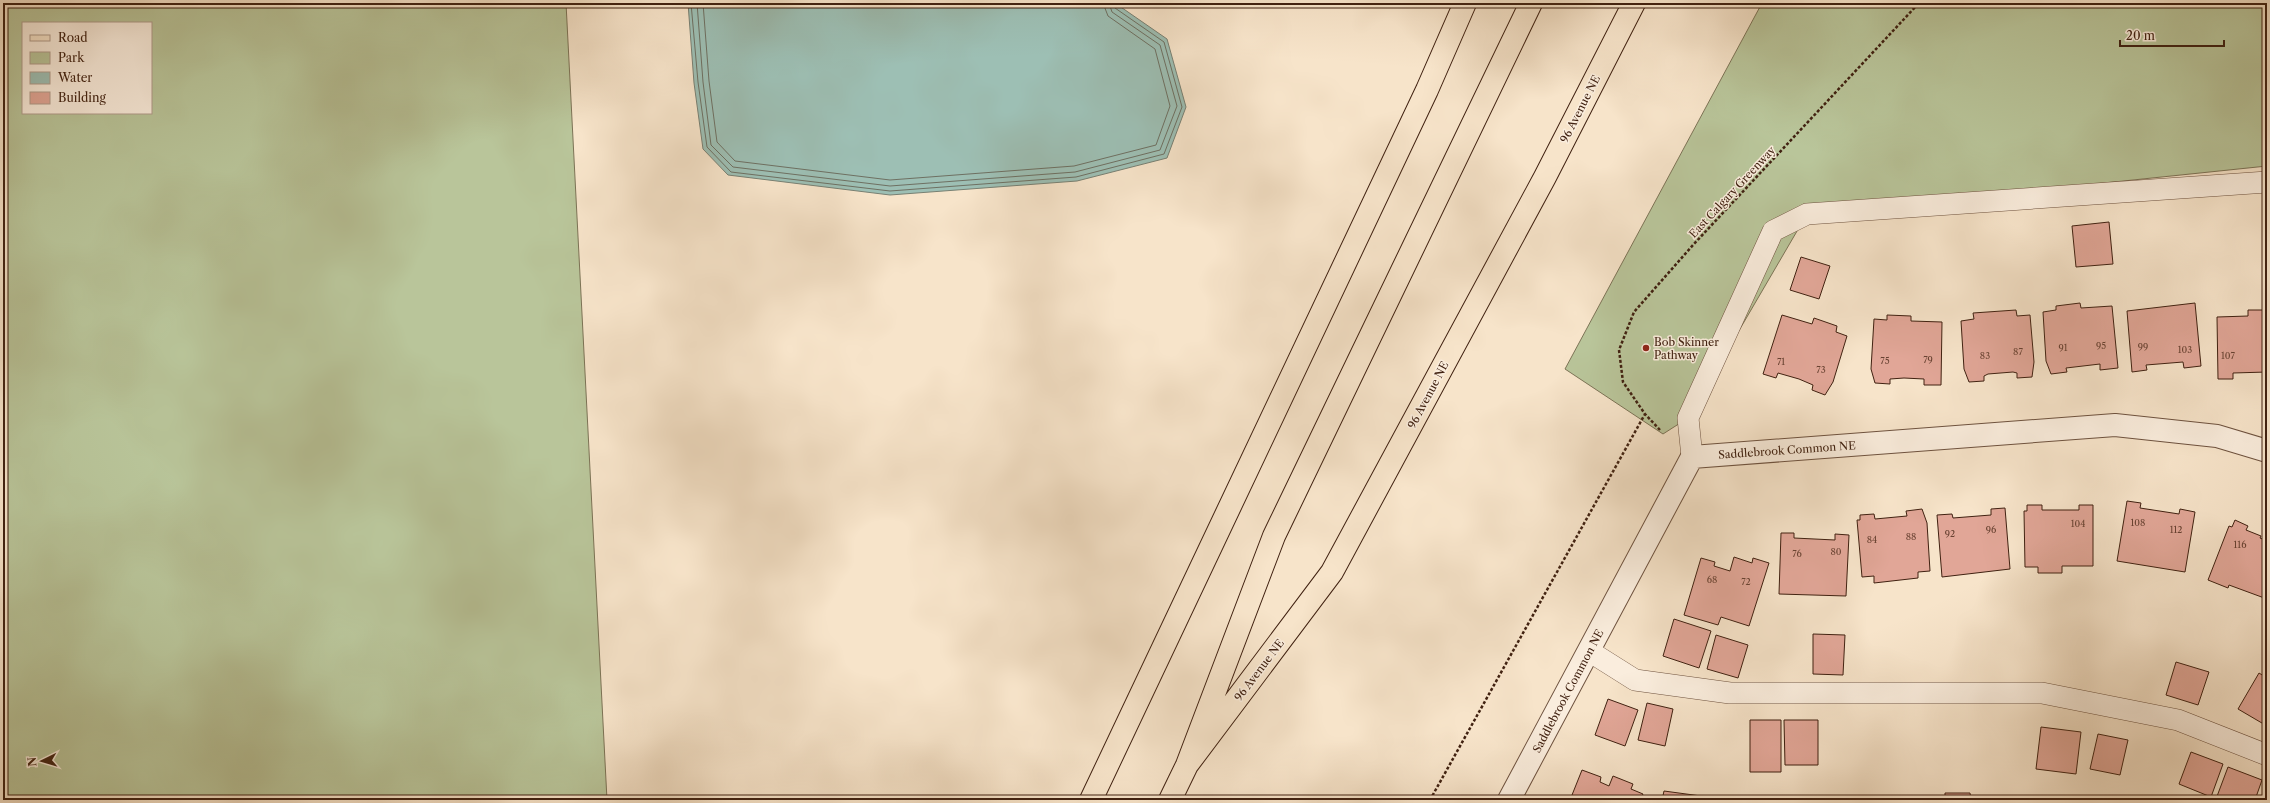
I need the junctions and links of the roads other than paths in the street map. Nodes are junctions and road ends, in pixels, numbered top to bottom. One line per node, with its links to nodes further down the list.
1 (1465, 3): 10 (main road)
2 (1531, 3): 9 (main road, 96 Avenue NE)
3 (1634, 3): 9 (main road, 96 Avenue NE)
4 (2267, 182): 6 (lane)
5 (2267, 451): 6 (street, Saddlebrook Common NE)
6 (1692, 457): 7 (street, Saddlebrook Common NE)
7 (1589, 651): 8 (lane); 12 (street, Saddlebrook Common NE)
8 (2267, 755)
9 (1187, 765): 11 (main road, 96 Avenue NE)
10 (1090, 800)
11 (1170, 800)
12 (1509, 800)

